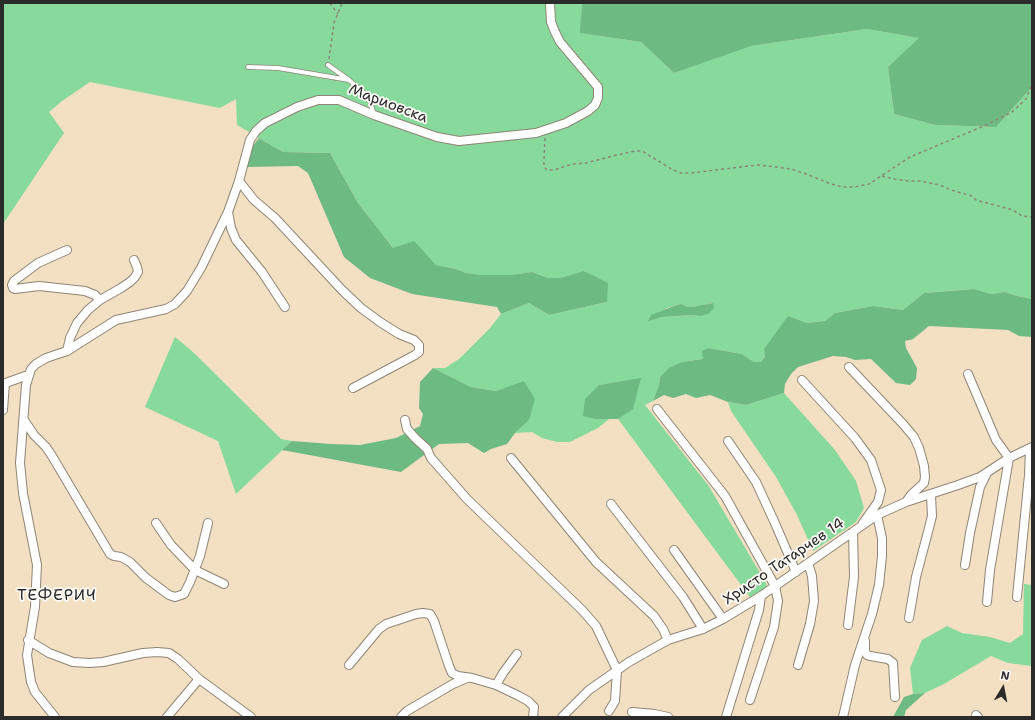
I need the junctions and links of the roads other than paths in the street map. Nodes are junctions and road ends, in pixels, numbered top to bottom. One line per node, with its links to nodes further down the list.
1 (550, 3): 5 (street, Мариовска)
2 (328, 65): 4 (lane)
3 (248, 67): 4 (lane)
4 (349, 80): 5 (lane)
5 (374, 115): 6 (street, Мариовска)
6 (239, 181): 7 (street, Мариовска); 18 (street)
7 (228, 212): 11 (street); 12 (street, Мариовска)
8 (67, 250): 10 (street)
9 (134, 260): 10 (street)
10 (100, 300): 12 (street)
11 (285, 307)
12 (67, 351): 15 (street)
13 (849, 368): 29 (street)
14 (968, 374): 26 (street)
15 (28, 375): 17 (street); 21 (street)
16 (802, 380): 34 (street)
17 (4, 383): 20 (street)
18 (353, 388)
19 (657, 409): 42 (street)
20 (3, 410)
21 (24, 420): 39 (street); 51 (street)
22 (405, 420): 56 (street)
23 (728, 441): 40 (street)
24 (1031, 448): 26 (street, Христо Татарчев 14); 44 (street)
25 (511, 458): 52 (street)
26 (1009, 458): 27 (street, Христо Татарчев 14); 45 (street)
27 (987, 472): 28 (street, Христо Татарчев 14); 38 (street)
28 (932, 495): 29 (street, Христо Татарчев 14); 46 (street)
29 (906, 502): 31 (street, Христо Татарчев 14)
30 (611, 504): 49 (street)
31 (877, 515): 34 (street, Христо Татарчев 14); 50 (street)
32 (156, 523): 39 (street)
33 (208, 523): 39 (street)
34 (862, 525): 35 (street, Христо Татарчев 14)
35 (853, 532): 37 (street, Христо Татарчев 14); 48 (street)
36 (674, 550): 47 (street)
37 (808, 563): 40 (street, Христо Татарчев 14); 55 (street)
38 (966, 565)
39 (195, 570): 41 (street)
40 (796, 572): 42 (street, Христо Татарчев 14)
41 (224, 584)
42 (775, 586): 43 (street, Христо Татарчев 14); 61 (street)
43 (761, 596): 47 (street, Христо Татарчев 14); 71 (street)
44 (1017, 598)
45 (987, 602)
46 (908, 618)
47 (723, 619): 49 (street, Христо Татарчев 14)
48 (848, 625)
49 (703, 628): 52 (street, Христо Татарчев 14)
50 (867, 629): 60 (street); 72 (street)
51 (28, 640): 58 (street); 64 (street)
52 (668, 640): 56 (street, Христо Татарчев 14)
53 (516, 654): 59 (street)
54 (349, 665): 57 (street)
55 (798, 665)
56 (618, 670): 62 (street); 69 (street, Христо Татарчев 14)
57 (468, 677): 59 (street); 67 (street)
58 (199, 679): 65 (street); 66 (street)
59 (496, 685): 68 (street)
60 (895, 697)
61 (750, 700)
62 (609, 711)
63 (632, 712): 70 (street)
64 (55, 717)
65 (167, 717)
66 (249, 717)
67 (401, 717)
68 (533, 717)
69 (562, 717)
70 (668, 717)
71 (726, 717)
72 (843, 717)

